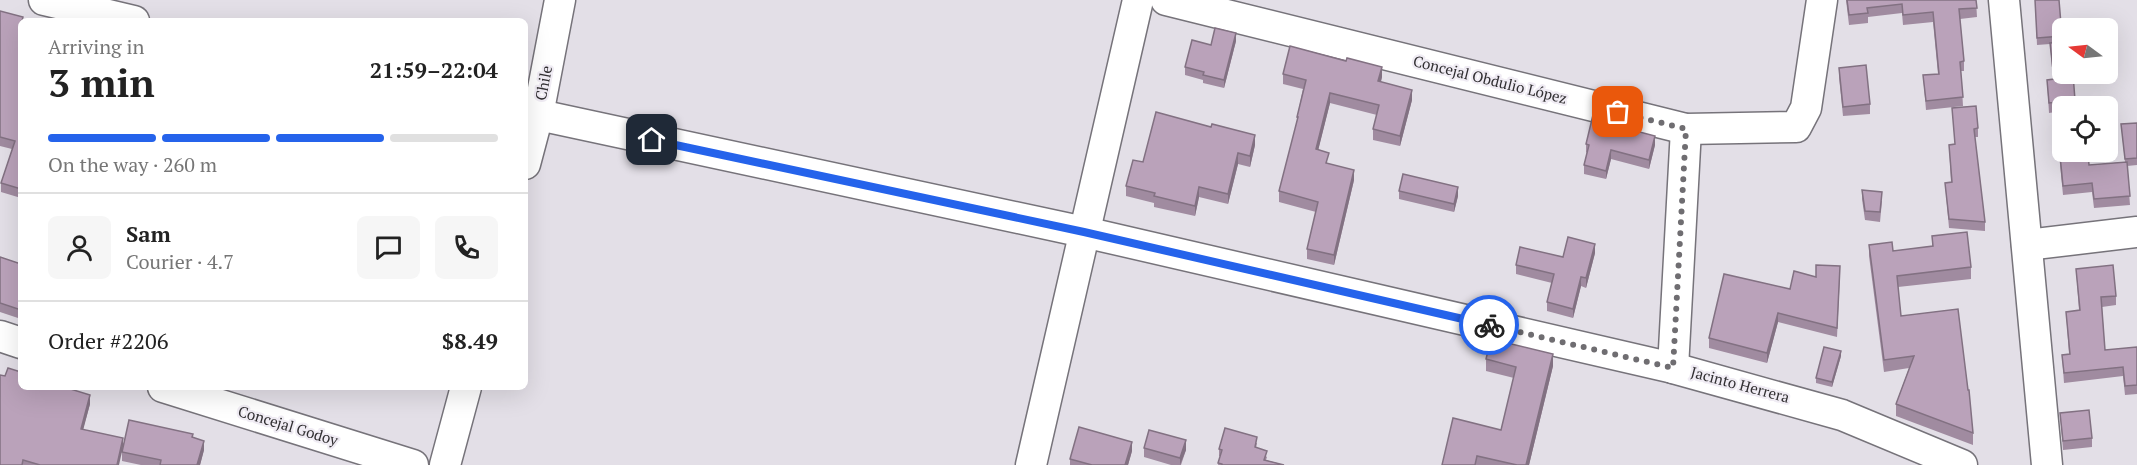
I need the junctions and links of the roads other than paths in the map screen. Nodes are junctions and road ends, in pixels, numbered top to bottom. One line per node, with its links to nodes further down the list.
1 (44, 0): 7 (street)
2 (560, 0): 8 (street, Chile)
3 (1138, 0): 11 (street)
4 (1166, 0): 9 (street, Concejal Obdulio López)
5 (1822, 0): 9 (street, Concejal Obdulio López)
6 (2004, 0): 13 (street)
7 (121, 18)
8 (532, 114): 10 (street, Chile); 11 (street, Jacinto Herrera)
9 (1686, 129): 16 (street)
10 (528, 143)
11 (1084, 232): 16 (street, Jacinto Herrera); 21 (street)
12 (2137, 232): 13 (street)
13 (2027, 245): 23 (street)
14 (0, 336): 15 (street)
15 (18, 342)
16 (1673, 368): 22 (street, Jacinto Herrera)
17 (173, 390): 19 (street, Concejal Godoy)
18 (465, 390): 20 (street)
19 (413, 465)
20 (445, 465)
21 (1031, 465)
22 (1962, 465)
23 (2047, 465)

